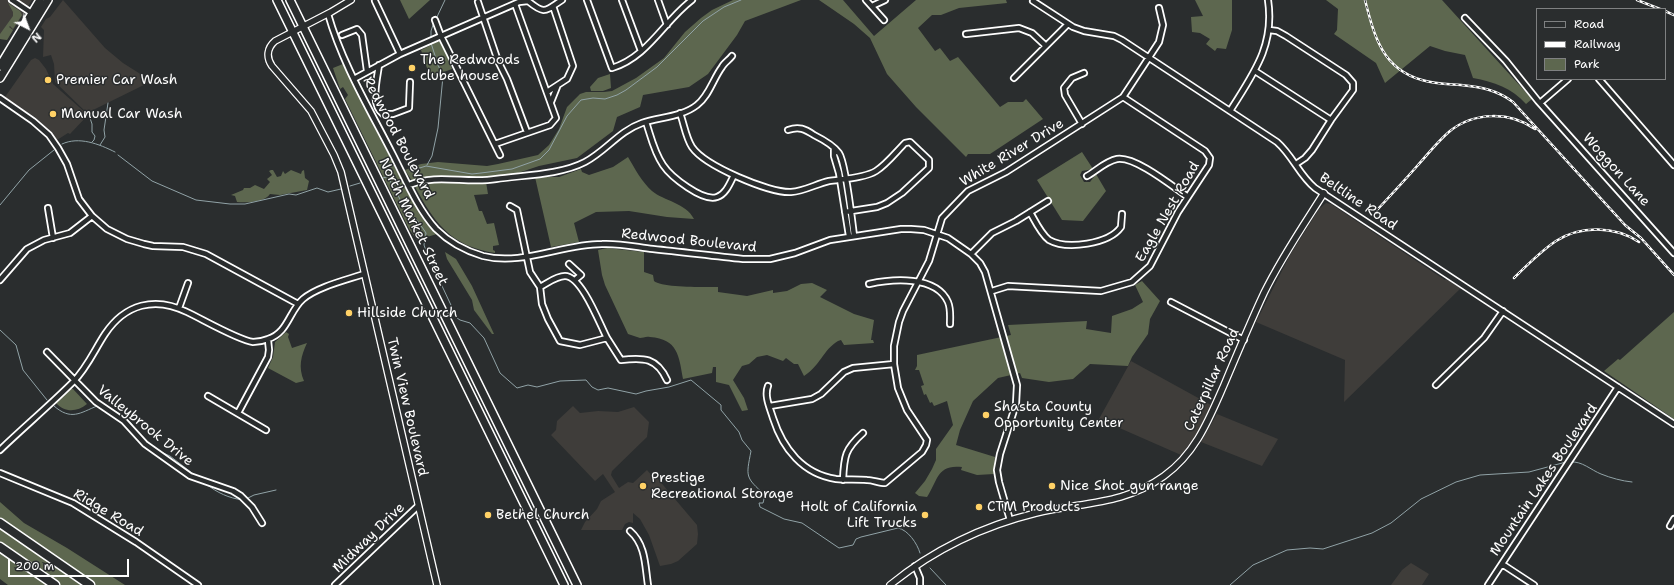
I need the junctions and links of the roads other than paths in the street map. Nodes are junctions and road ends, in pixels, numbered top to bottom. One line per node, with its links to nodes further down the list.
1 (12, 0): 23 (street)
2 (40, 0): 23 (main road)
3 (48, 0): 23 (main road)
4 (277, 0): 32 (main road, North Market Street)
5 (290, 0): 30 (main road, North Market Street)
6 (351, 0): 22 (street)
7 (562, 0): 19 (street)
8 (587, 0): 37 (street)
9 (622, 0): 37 (street)
10 (658, 0): 28 (street)
11 (692, 0): 28 (street)
12 (866, 0): 20 (street)
13 (885, 0): 20 (street)
14 (1268, 0): 31 (street)
15 (375, 1): 38 (street)
16 (1033, 1): 29 (street, Beltline Road)
17 (478, 2): 24 (street)
18 (515, 4): 19 (street); 24 (street); 53 (street)
19 (553, 6): 52 (street)
20 (872, 6): 27 (street)
21 (1160, 8): 40 (street, White River Drive)
22 (328, 14): 30 (street); 48 (street, Redwood Boulevard)
23 (35, 16): 42 (main road); 46 (main road)
24 (483, 17): 35 (street); 64 (street)
25 (1465, 18): 57 (street, Woggon Lane)
26 (435, 20): 35 (street)
27 (884, 20)
28 (667, 25): 37 (street)
29 (1067, 25): 36 (street); 40 (street, Beltline Road)
30 (303, 26): 32 (street); 142 (main road, North Market Street)
31 (1269, 30): 44 (street); 60 (street)
32 (292, 32): 92 (street, Twin View Boulevard); 141 (main road, North Market Street)
33 (966, 34): 36 (street)
34 (342, 35): 43 (street)
35 (441, 36): 38 (street); 65 (street)
36 (1046, 46): 47 (street)
37 (641, 51)
38 (400, 54): 41 (street)
39 (732, 56): 59 (street)
40 (1150, 57): 54 (street, White River Drive); 58 (street, Beltline Road)
41 (379, 65): 43 (street); 51 (street)
42 (0, 66)
43 (367, 71): 48 (street)
44 (1255, 71): 58 (street); 60 (street)
45 (1084, 73): 62 (street)
46 (0, 78)
47 (1014, 78)
48 (354, 79): 74 (street, Redwood Boulevard)
49 (1567, 80): 57 (street)
50 (1600, 80): 69 (street)
51 (410, 82)
52 (558, 86): 53 (street); 56 (street)
53 (547, 92): 56 (street)
54 (1123, 97): 62 (street, White River Drive); 76 (street, Eagle Nest Road)
55 (0, 98): 84 (street)
56 (551, 102): 64 (street)
57 (1540, 103): 88 (street, Woggon Lane)
58 (1230, 110): 68 (street, Beltline Road)
59 (680, 113): 61 (street); 70 (street)
60 (1330, 120): 68 (street)
61 (646, 122): 70 (street); 74 (street)
62 (1082, 124): 85 (street, White River Drive)
63 (788, 130): 66 (street)
64 (527, 132): 65 (street)
65 (495, 144): 67 (street)
66 (834, 149): 72 (street); 73 (street)
67 (500, 155)
68 (1296, 164): 75 (street, Beltline Road)
69 (1674, 165)
70 (734, 175): 73 (street)
71 (1087, 176): 76 (street)
72 (846, 178): 73 (street); 80 (street); 80 (street)
73 (840, 179): 81 (street)
74 (408, 185): 90 (street, Redwood Boulevard)
75 (1324, 193): 103 (street, Beltline Road); 107 (street, Caterpillar Road)
76 (1188, 197): 99 (street, Eagle Nest Road)
77 (1048, 201): 82 (street)
78 (510, 206): 90 (street)
79 (48, 208): 87 (street)
80 (851, 211): 81 (street); 86 (street)
81 (845, 212): 86 (street)
82 (1030, 212): 83 (street); 89 (street)
83 (1122, 214)
84 (92, 216): 87 (street); 101 (street)
85 (937, 234): 86 (street, Redwood Boulevard); 89 (street, Redwood Boulevard); 95 (street, White River Drive)
86 (852, 236): 90 (street, Redwood Boulevard)
87 (53, 238): 93 (street)
88 (1674, 253)
89 (971, 254): 99 (street, Redwood Boulevard)
90 (527, 256): 98 (street)
91 (569, 264): 94 (street)
92 (364, 274): 101 (street); 124 (street, Twin View Boulevard)
93 (0, 280)
94 (575, 280): 98 (street); 105 (street)
95 (918, 282): 97 (street); 104 (street); 109 (street, White River Drive)
96 (188, 283): 102 (street)
97 (869, 284)
98 (540, 288): 105 (street)
99 (992, 291): 127 (street, Redwood Boulevard)
100 (1171, 302): 107 (street)
101 (298, 304): 106 (street)
102 (178, 308): 106 (street); 111 (street)
103 (1503, 311): 112 (street); 114 (street, Beltline Road)
104 (950, 324)
105 (607, 338): 110 (street)
106 (268, 340): 117 (street)
107 (1244, 340): 127 (street, Caterpillar Road)
108 (47, 352): 111 (street, Valleybrook Drive)
109 (894, 364): 116 (street); 123 (street, White River Drive)
110 (667, 380)
111 (74, 381): 121 (street); 129 (street, Valleybrook Drive)
112 (1436, 385)
113 (768, 386): 116 (street)
114 (1618, 388): 118 (street, Beltline Road); 134 (street, Mountain Lakes Boulevard)
115 (208, 396): 117 (street)
116 (770, 406): 123 (street)
117 (238, 413): 119 (street)
118 (1674, 424)
119 (266, 430)
120 (863, 433): 123 (street)
121 (0, 450)
122 (0, 473): 139 (street, Ridge Road)
123 (843, 480)
124 (418, 506): 136 (street, Midway Drive); 140 (street, Twin View Boulevard)
125 (1674, 519): 130 (street)
126 (0, 520): 132 (highway)
127 (1010, 520): 135 (street, Caterpillar Road)
128 (0, 523): 132 (highway)
129 (262, 523)
130 (1670, 526)
131 (630, 531): 143 (street)
132 (14, 532): 138 (highway)
133 (0, 548): 137 (highway)
134 (1502, 564): 146 (street, Mountain Lakes Boulevard); 147 (street)
135 (915, 566): 144 (street, Caterpillar Road); 145 (street)
136 (339, 584)
137 (55, 585)
138 (90, 585)
139 (198, 585)
140 (436, 585)
141 (564, 585)
142 (578, 585)
143 (648, 585)
144 (890, 585)
145 (920, 585)
146 (1488, 585)
147 (1534, 585)

